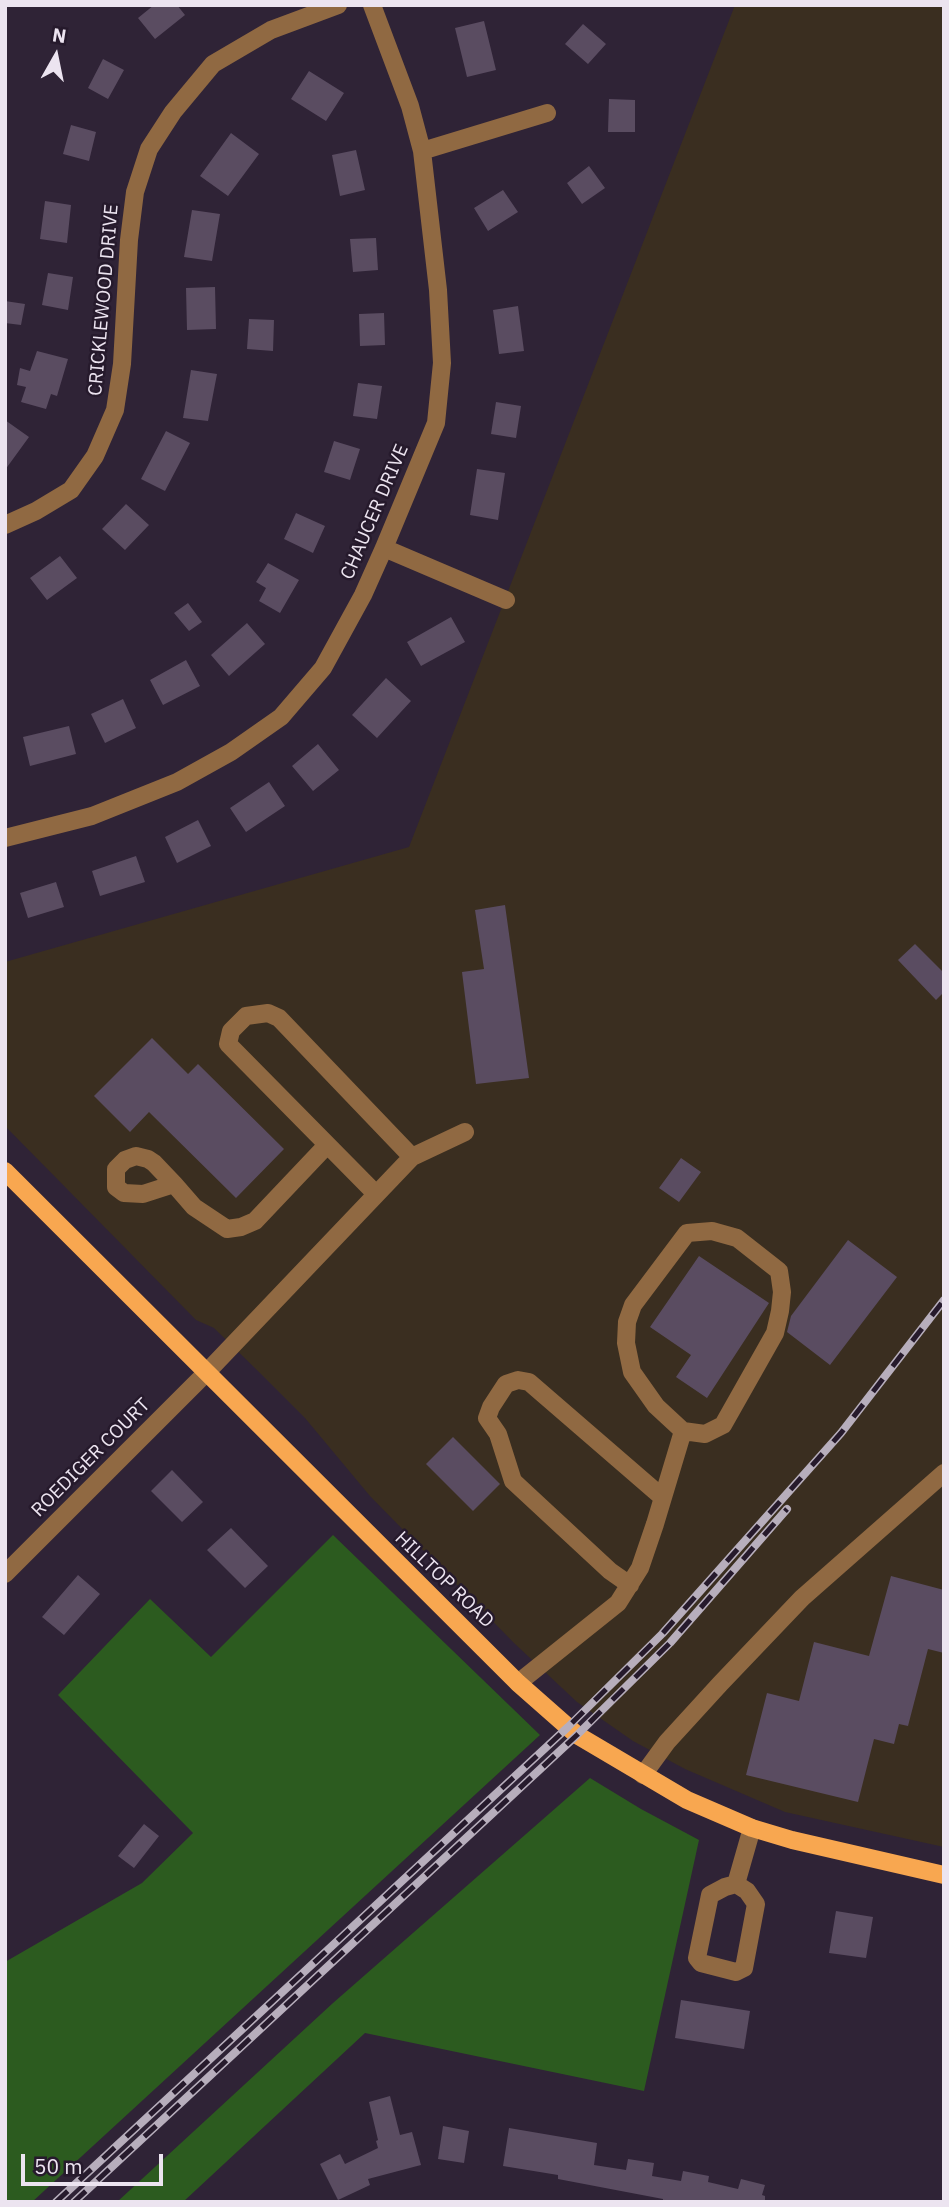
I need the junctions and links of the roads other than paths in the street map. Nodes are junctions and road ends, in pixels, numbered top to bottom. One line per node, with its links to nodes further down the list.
1 (338, 5): 5 (street, CRICKLEWOOD DRIVE)
2 (372, 5): 4 (street, CHAUCER DRIVE)
3 (547, 113): 4 (street)
4 (422, 151): 6 (street, CHAUCER DRIVE)
5 (5, 525)
6 (384, 548): 7 (street); 8 (street, CHAUCER DRIVE)
7 (506, 600)
8 (5, 838)
9 (465, 1132): 11 (street)
10 (327, 1144): 11 (street); 13 (street); 14 (street)
11 (412, 1157): 14 (street, ROEDIGER COURT)
12 (5, 1171): 15 (main road, HILLTOP ROAD)
13 (174, 1184)
14 (376, 1195): 15 (street, ROEDIGER COURT)
15 (207, 1372): 19 (street, ROEDIGER COURT); 21 (main road, HILLTOP ROAD)
16 (682, 1431): 16 (street); 18 (street)
17 (944, 1473): 22 (street)
18 (662, 1497): 20 (street); 20 (street)
19 (5, 1574)
20 (630, 1585): 21 (street)
21 (518, 1683): 22 (main road, HILLTOP ROAD)
22 (643, 1775): 23 (main road, HILLTOP ROAD)
23 (752, 1828): 24 (main road, HILLTOP ROAD); 25 (street)
24 (944, 1875)
25 (736, 1884): 25 (street)

